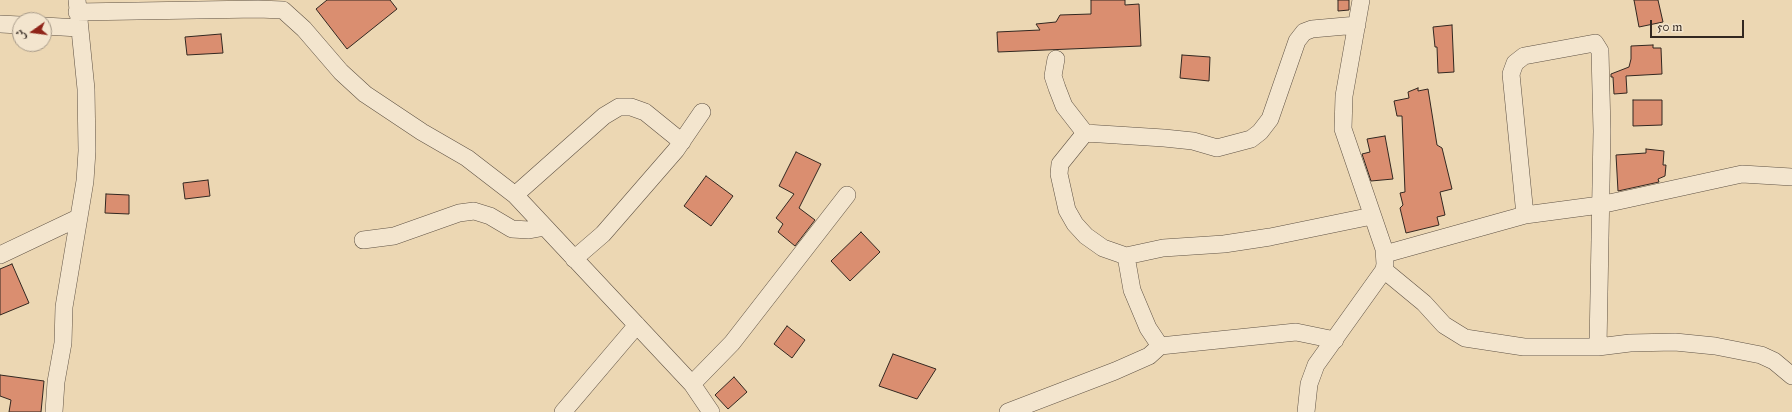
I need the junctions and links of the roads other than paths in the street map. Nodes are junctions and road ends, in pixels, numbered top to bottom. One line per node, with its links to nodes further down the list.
1 (1362, 0): 6 (street)
2 (78, 14): 3 (street); 12 (street); 17 (street)
3 (52, 23)
4 (0, 24): 5 (street)
5 (12, 25)
6 (1357, 25): 9 (street); 16 (street)
7 (1056, 59): 9 (street)
8 (702, 112): 10 (street)
9 (1085, 133): 21 (street)
10 (682, 142): 12 (street); 22 (street)
11 (1792, 177): 14 (street)
12 (516, 195): 18 (street)
13 (848, 195): 29 (street)
14 (1600, 205): 15 (street); 15 (street); 27 (street)
15 (1525, 215): 23 (street)
16 (1372, 216): 21 (street); 23 (street)
17 (78, 218): 20 (street); 30 (street)
18 (545, 227): 19 (street); 22 (street)
19 (363, 240)
20 (0, 255)
21 (1126, 256): 26 (street)
22 (574, 259): 24 (street)
23 (1384, 262): 25 (street); 27 (street)
24 (637, 325): 29 (street); 31 (street)
25 (1335, 340): 26 (street); 34 (street)
26 (1160, 346): 33 (street)
27 (1598, 347): 28 (street)
28 (1792, 376)
29 (692, 384): 32 (street)
30 (54, 412)
31 (563, 412)
32 (711, 412)
33 (1008, 412)
34 (1306, 412)

